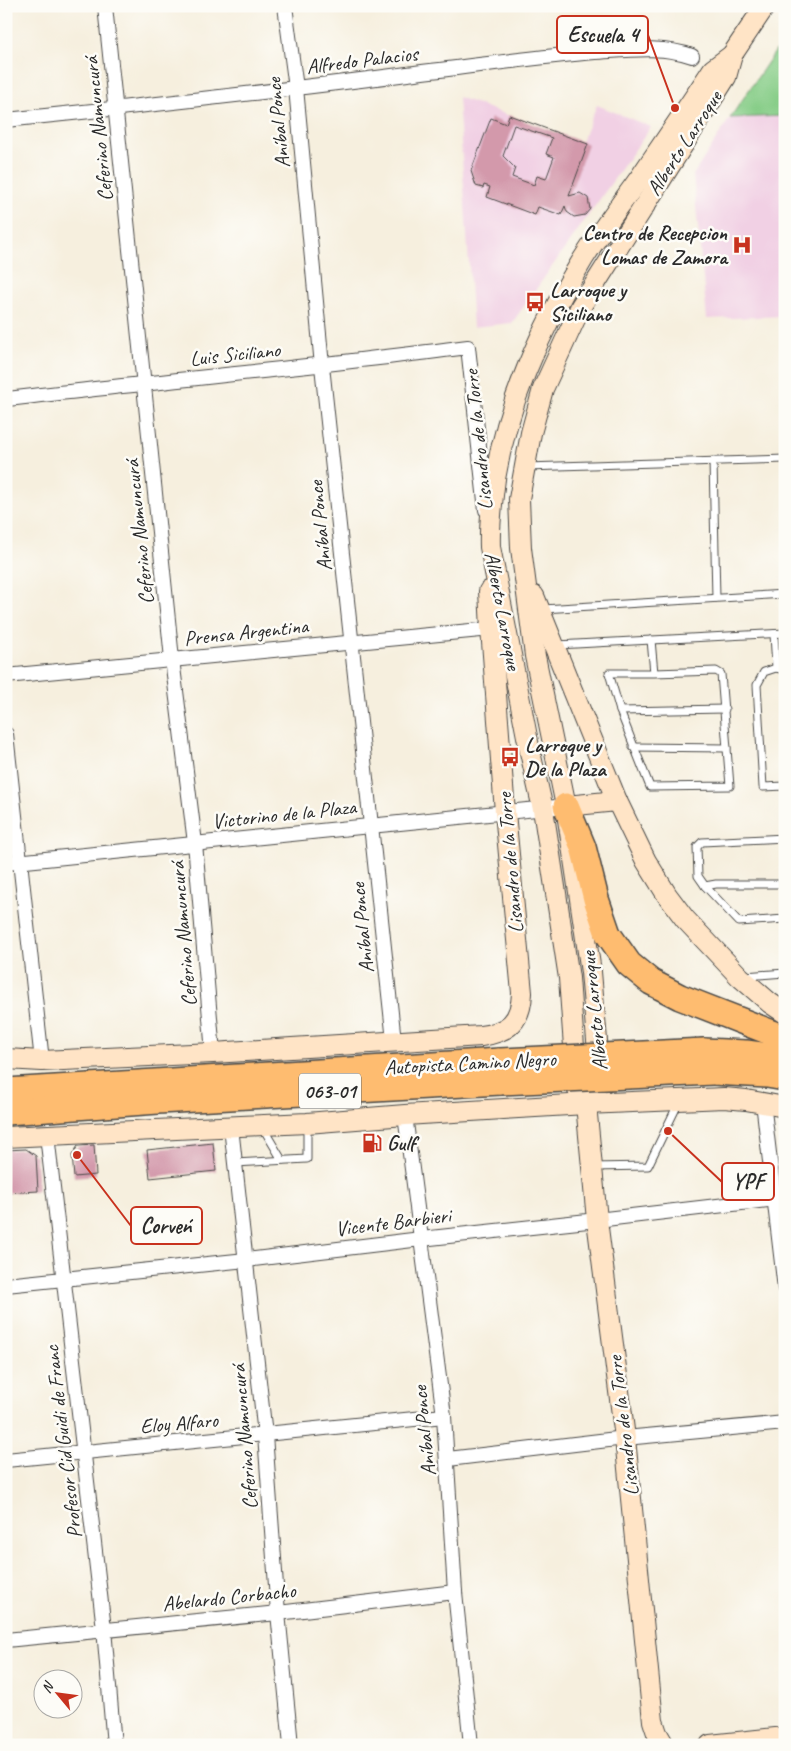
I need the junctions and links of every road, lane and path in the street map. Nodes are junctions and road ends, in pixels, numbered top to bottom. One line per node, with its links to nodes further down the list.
1 (105, 6): 7 (street, Ceferino Namuncurá)
2 (285, 6): 6 (street, Aníbal Ponce)
3 (765, 6): 5 (main road, Alberto Larroque)
4 (692, 56): 6 (street, Alfredo Palacios)
5 (732, 56): 15 (main road, Alberto Larroque); 16 (main road, Alberto Larroque)
6 (296, 88): 7 (street, Alfredo Palacios); 10 (street, Aníbal Ponce)
7 (116, 108): 8 (street, Alfredo Palacios); 11 (street, Ceferino Namuncurá)
8 (6, 120)
9 (468, 347): 10 (street, Luis Siciliano); 16 (street, Lisandro de la Torre)
10 (322, 366): 11 (street, Luis Siciliano); 25 (street, Aníbal Ponce)
11 (144, 383): 12 (street, Luis Siciliano); 27 (street, Ceferino Namuncurá)
12 (6, 399)
13 (785, 459): 14 (lane)
14 (713, 461): 15 (lane); 19 (lane)
15 (524, 467): 17 (main road, Alberto Larroque)
16 (490, 540): 21 (main road, Lisandro de la Torre); 39 (main road, Alberto Larroque)
17 (524, 569): 20 (main road); 39 (main road, Alberto Larroque)
18 (785, 594): 19 (lane)
19 (716, 598): 20 (lane)
20 (540, 609): 26 (main road)
21 (491, 629): 25 (street, Prensa Argentina); 40 (main road, Lisandro de la Torre)
22 (774, 634): 23 (lane); 24 (lane); 28 (lane)
23 (785, 634)
24 (651, 640): 26 (lane); 30 (lane)
25 (353, 641): 27 (street, Prensa Argentina); 41 (street, Aníbal Ponce)
26 (554, 645): 38 (main road)
27 (172, 659): 31 (street, Prensa Argentina); 43 (street, Ceferino Namuncurá)
28 (776, 668): 29 (lane); 37 (lane)
29 (785, 670)
30 (654, 673): 32 (lane); 33 (lane)
31 (6, 676)
32 (725, 709): 33 (lane); 36 (lane)
33 (620, 711): 35 (lane)
34 (6, 734): 44 (street)
35 (634, 747): 36 (lane); 36 (lane)
36 (727, 748)
37 (785, 786)
38 (617, 801): 39 (main road); 49 (main road)
39 (554, 808): 40 (street, Victorino de la Plaza); 51 (highway); 63 (main road, Alberto Larroque)
40 (505, 812): 41 (street, Victorino de la Plaza); 52 (main road, Lisandro de la Torre)
41 (371, 825): 43 (street, Victorino de la Plaza); 52 (street, Aníbal Ponce)
42 (785, 838): 46 (lane)
43 (195, 843): 44 (street, Victorino de la Plaza); 53 (street, Ceferino Namuncurá)
44 (13, 862): 56 (street)
45 (785, 884): 46 (lane)
46 (705, 886): 47 (lane)
47 (785, 919)
48 (785, 973): 49 (lane)
49 (740, 977): 50 (main road)
50 (785, 1013)
51 (785, 1038)
52 (394, 1040): 53 (main road)
53 (212, 1053): 56 (main road)
54 (785, 1058): 57 (highway, Autopista Camino Negro / 063-01)
55 (6, 1059): 56 (main road)
56 (42, 1060)
57 (708, 1062): 58 (highway, Autopista Camino Negro / 063-01, bridge); 59 (highway, Autopista Camino Negro / 063-01)
58 (501, 1072): 60 (highway, Autopista Camino Negro / 063-01); 65 (highway, Autopista Camino Negro / 063-01)
59 (785, 1078)
60 (6, 1090)
61 (680, 1100): 62 (main road); 63 (main road); 74 (lane)
62 (763, 1102): 64 (main road); 75 (street)
63 (586, 1104): 66 (main road); 74 (main road, Lisandro de la Torre)
64 (785, 1107)
65 (6, 1112)
66 (405, 1115): 67 (main road); 77 (street, Aníbal Ponce)
67 (307, 1123): 68 (main road); 72 (lane)
68 (261, 1125): 69 (main road); 72 (lane)
69 (231, 1127): 70 (main road); 73 (street, Ceferino Namuncurá)
70 (47, 1136): 71 (main road); 79 (street, Profesor Cid Guidi de Franc)
71 (6, 1137)
72 (282, 1160): 73 (lane)
73 (235, 1164): 78 (street, Ceferino Namuncurá)
74 (592, 1167): 76 (main road, Lisandro de la Torre)
75 (780, 1198): 76 (street, Vicente Barbieri); 81 (street)
76 (597, 1220): 77 (street, Vicente Barbieri); 85 (main road, Lisandro de la Torre)
77 (420, 1238): 78 (street, Vicente Barbieri); 82 (street, Aníbal Ponce)
78 (246, 1260): 79 (street, Vicente Barbieri); 84 (street, Ceferino Namuncurá)
79 (64, 1278): 80 (street, Vicente Barbieri); 86 (street, Profesor Cid Guidi de Franc)
80 (6, 1285)
81 (785, 1289)
82 (444, 1416): 84 (street, Eloy Alfaro); 87 (street, Aníbal Ponce)
83 (785, 1423): 85 (street)
84 (265, 1435): 86 (street, Eloy Alfaro); 90 (street, Ceferino Namuncurá)
85 (625, 1438): 87 (street); 97 (main road, Lisandro de la Torre)
86 (84, 1452): 88 (street, Eloy Alfaro); 91 (street, Profesor Cid Guidi de Franc)
87 (448, 1458): 89 (street, Aníbal Ponce)
88 (6, 1460)
89 (456, 1592): 90 (street, Abelardo Corbacho); 96 (street, Aníbal Ponce)
90 (278, 1613): 91 (street, Abelardo Corbacho); 95 (street, Ceferino Namuncurá)
91 (104, 1629): 92 (street, Abelardo Corbacho); 94 (street, Profesor Cid Guidi de Franc)
92 (6, 1640)
93 (785, 1737): 98 (main road)
94 (114, 1745)
95 (291, 1745)
96 (471, 1745)
97 (664, 1745)
98 (710, 1745)

